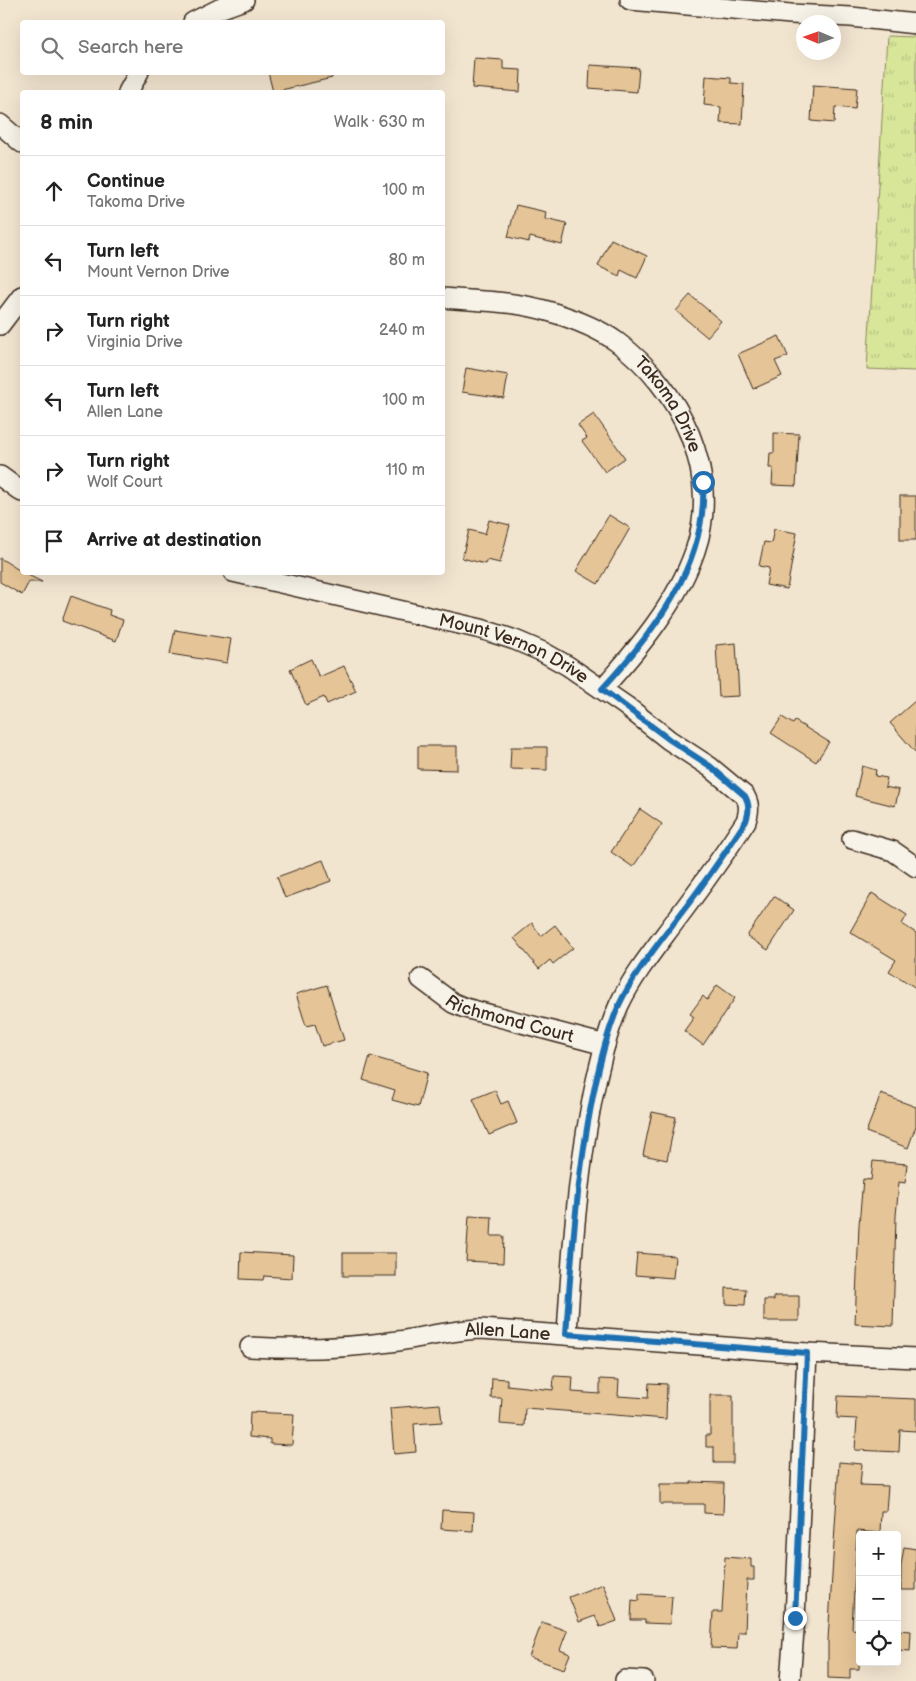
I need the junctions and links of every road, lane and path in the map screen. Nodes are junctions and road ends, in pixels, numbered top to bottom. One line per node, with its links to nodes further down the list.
1 (630, 0): 4 (street)
2 (239, 1): 3 (street)
3 (197, 20)
4 (916, 24)
5 (137, 75): 6 (street)
6 (129, 90)
7 (0, 124): 8 (street)
8 (20, 140)
9 (445, 298): 15 (street, Takoma Drive)
10 (20, 299): 11 (street)
11 (0, 325)
12 (0, 476): 13 (street)
13 (20, 491)
14 (246, 575): 15 (street, Mount Vernon Drive)
15 (602, 689): 19 (street, Mount Vernon Drive)
16 (852, 839): 17 (street)
17 (914, 859)
18 (421, 979): 19 (street, Richmond Court)
19 (605, 1045): 20 (street)
20 (566, 1334): 21 (street, Allen Lane); 22 (street, Allen Lane)
21 (250, 1347)
22 (807, 1353): 23 (street, Allen Lane); 26 (street)
23 (916, 1358)
24 (625, 1680): 25 (street)
25 (644, 1681)
26 (790, 1681)

